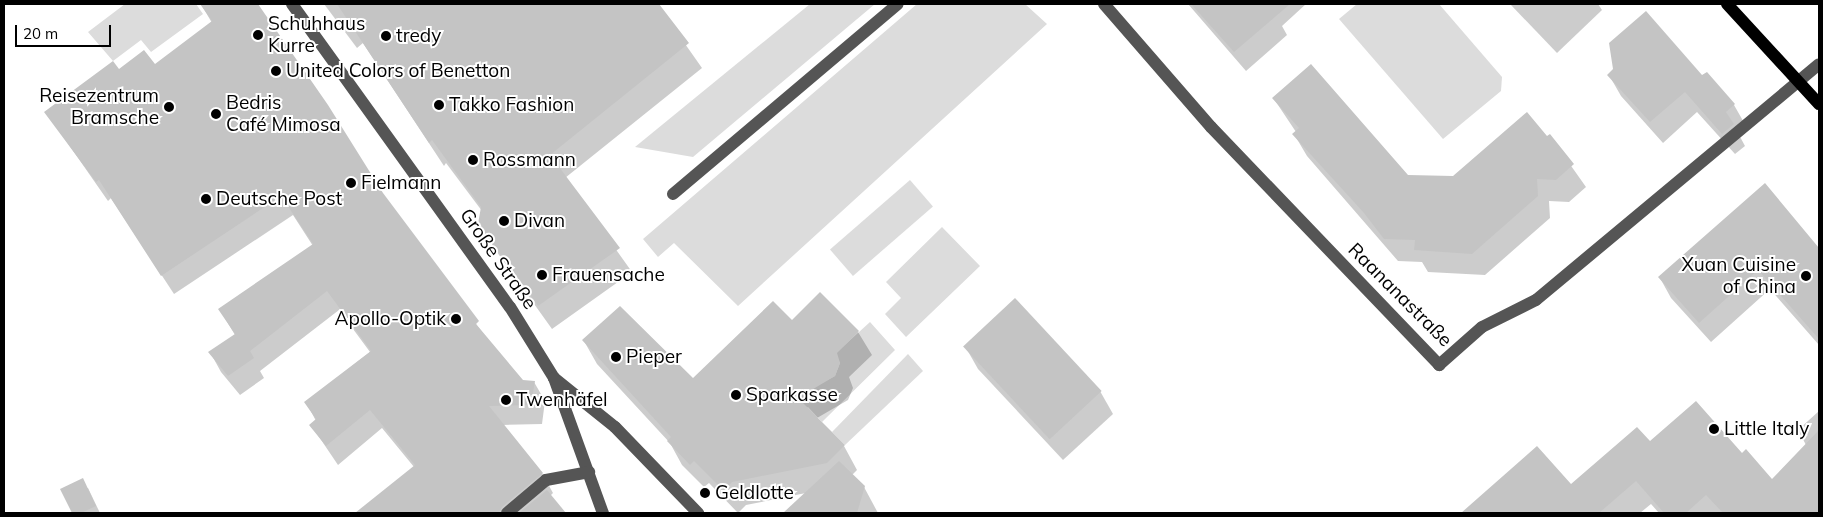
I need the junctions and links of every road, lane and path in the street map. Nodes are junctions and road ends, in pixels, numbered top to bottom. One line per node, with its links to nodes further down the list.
1 (292, 4): 9 (street, Große Straße)
2 (898, 4): 8 (street)
3 (1104, 4): 6 (street, Raananastraße)
4 (1728, 4): 6 (main road)
5 (1819, 64): 6 (street)
6 (1800, 79): 7 (main road)
7 (1819, 104)
8 (673, 194)
9 (554, 378): 10 (street); 13 (street, Große Straße)
10 (589, 472): 11 (street); 12 (street)
11 (507, 513)
12 (604, 513)
13 (698, 513)

